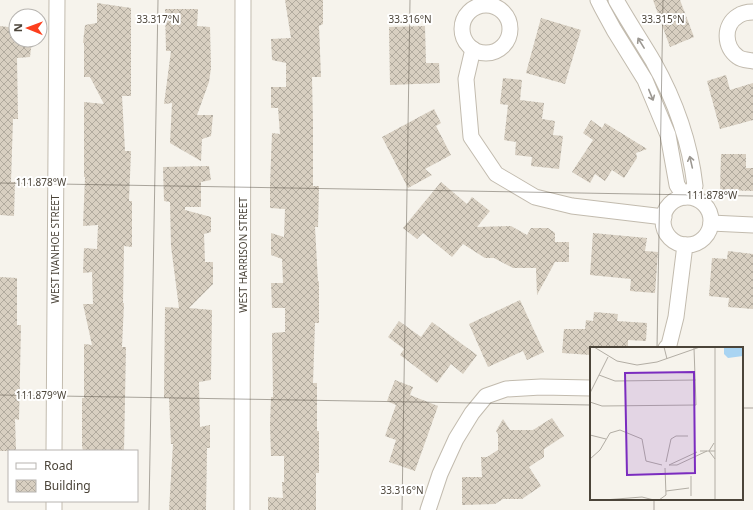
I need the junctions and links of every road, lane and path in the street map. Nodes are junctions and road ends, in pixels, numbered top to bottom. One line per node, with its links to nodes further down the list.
1 (57, 0): 15 (street, WEST IVANHOE STREET)
2 (244, 0): 16 (street, WEST HARRISON STREET)
3 (598, 0): 8 (street, one-way to 8)
4 (616, 0): 8 (street, one-way to 4)
5 (753, 12): 7 (street)
6 (473, 49): 9 (street)
7 (753, 61)
8 (685, 197): 9 (street); 10 (street)
9 (664, 218): 12 (street)
10 (711, 223): 11 (street); 12 (street)
11 (753, 225)
12 (685, 245): 13 (street)
13 (667, 347)
14 (590, 388): 17 (street)
15 (54, 450)
16 (242, 510)
17 (428, 510)

